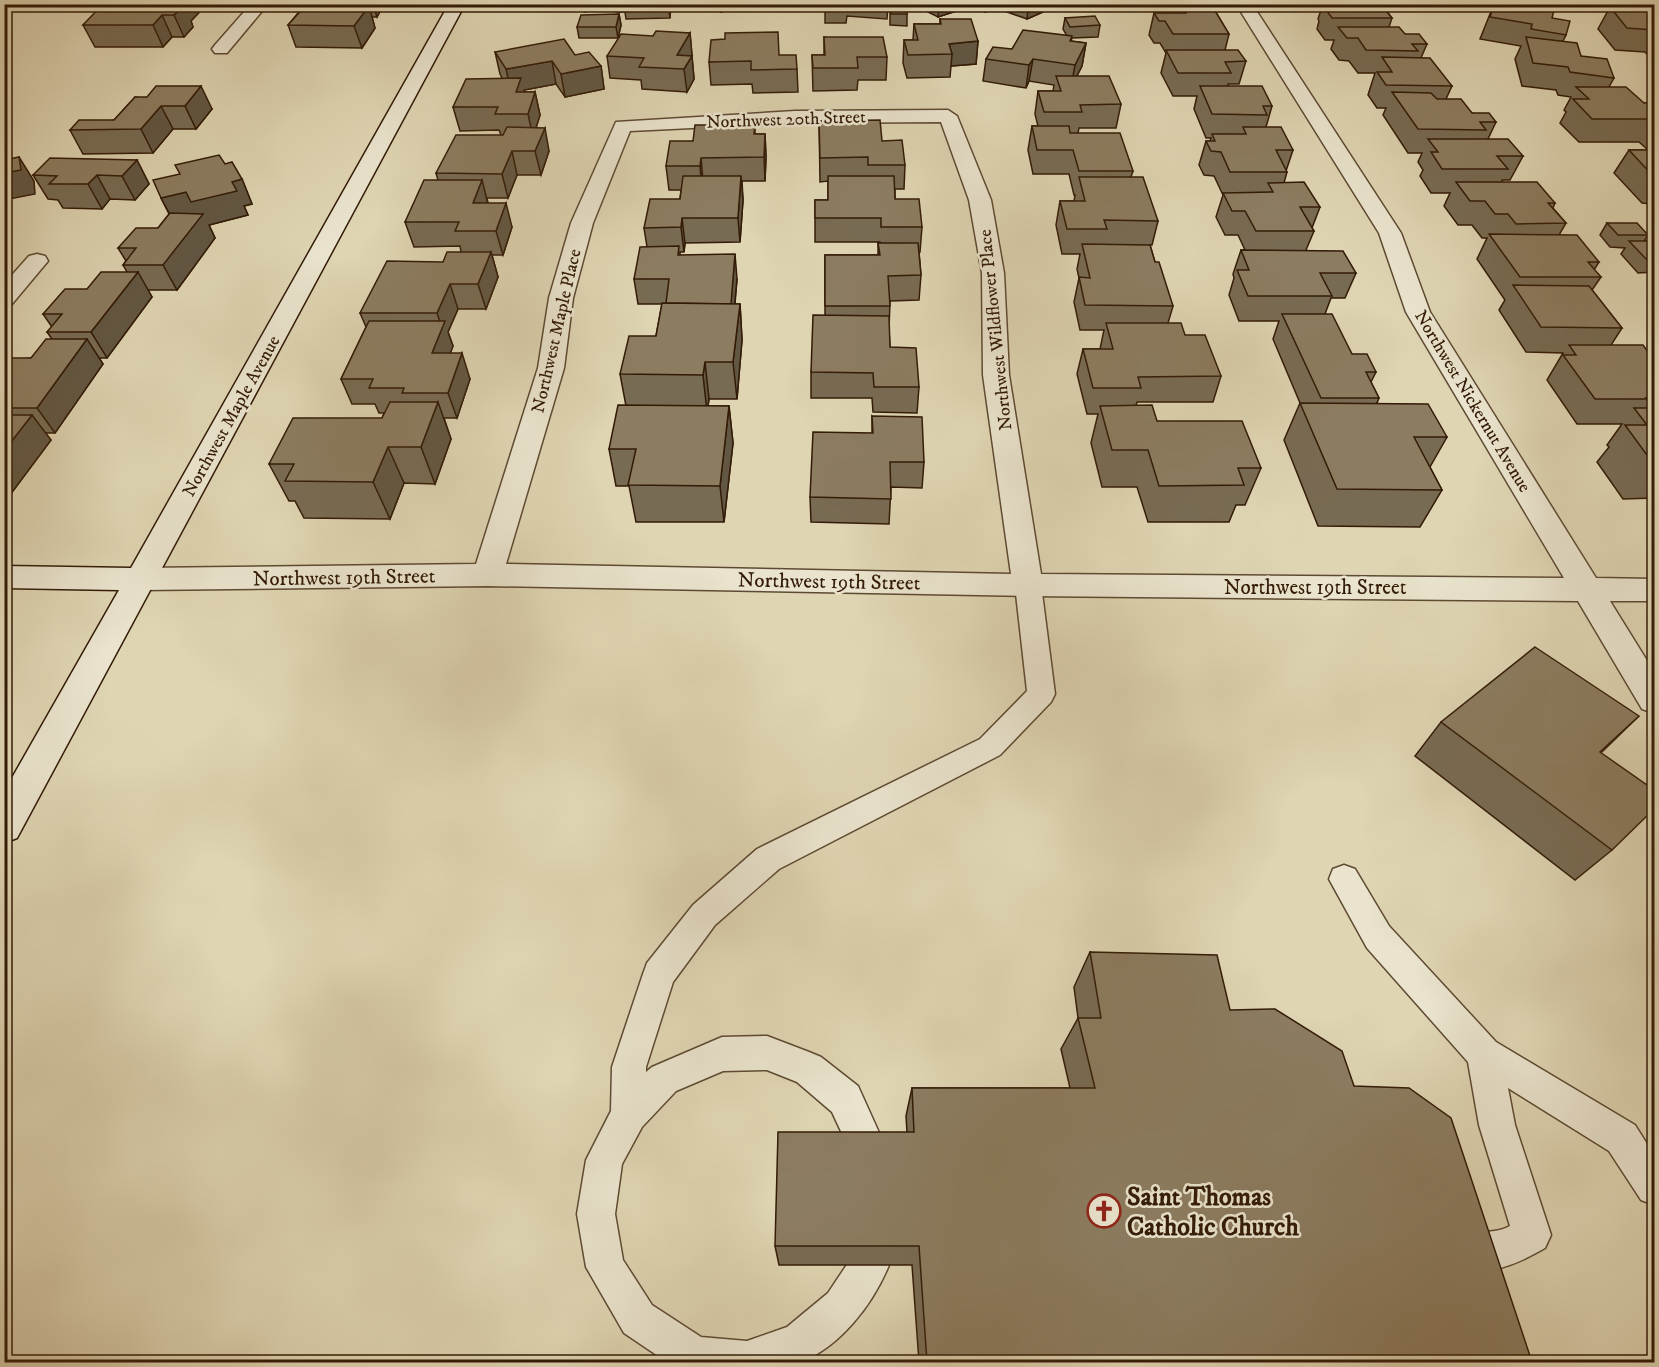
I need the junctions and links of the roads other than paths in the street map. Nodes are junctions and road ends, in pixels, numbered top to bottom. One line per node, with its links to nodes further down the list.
1 (260, 4): 4 (street)
2 (457, 4): 11 (street, Northwest Maple Avenue)
3 (1244, 4): 13 (street, Northwest Nickernut Avenue)
4 (221, 49)
5 (948, 116): 6 (street, Northwest 20th Street); 12 (street, Northwest Wildflower Place)
6 (624, 126): 9 (street, Northwest Maple Place)
7 (37, 261): 8 (street)
8 (4, 298)
9 (488, 575): 11 (street, Northwest 19th Street); 12 (street, Northwest 19th Street)
10 (4, 577): 11 (street, Northwest 19th Street)
11 (141, 579): 16 (street, Northwest Maple Avenue)
12 (1028, 585): 13 (street, Northwest 19th Street); 19 (lane)
13 (1585, 589): 14 (street, Northwest 19th Street); 15 (street, Northwest Nickernut Avenue)
14 (1654, 590)
15 (1654, 700)
16 (4, 827)
17 (1344, 879): 18 (lane)
18 (1484, 1054): 21 (lane); 22 (lane)
19 (629, 1114): 20 (lane); 23 (lane)
20 (872, 1158)
21 (1654, 1186)
22 (1451, 1250)
23 (870, 1265)

